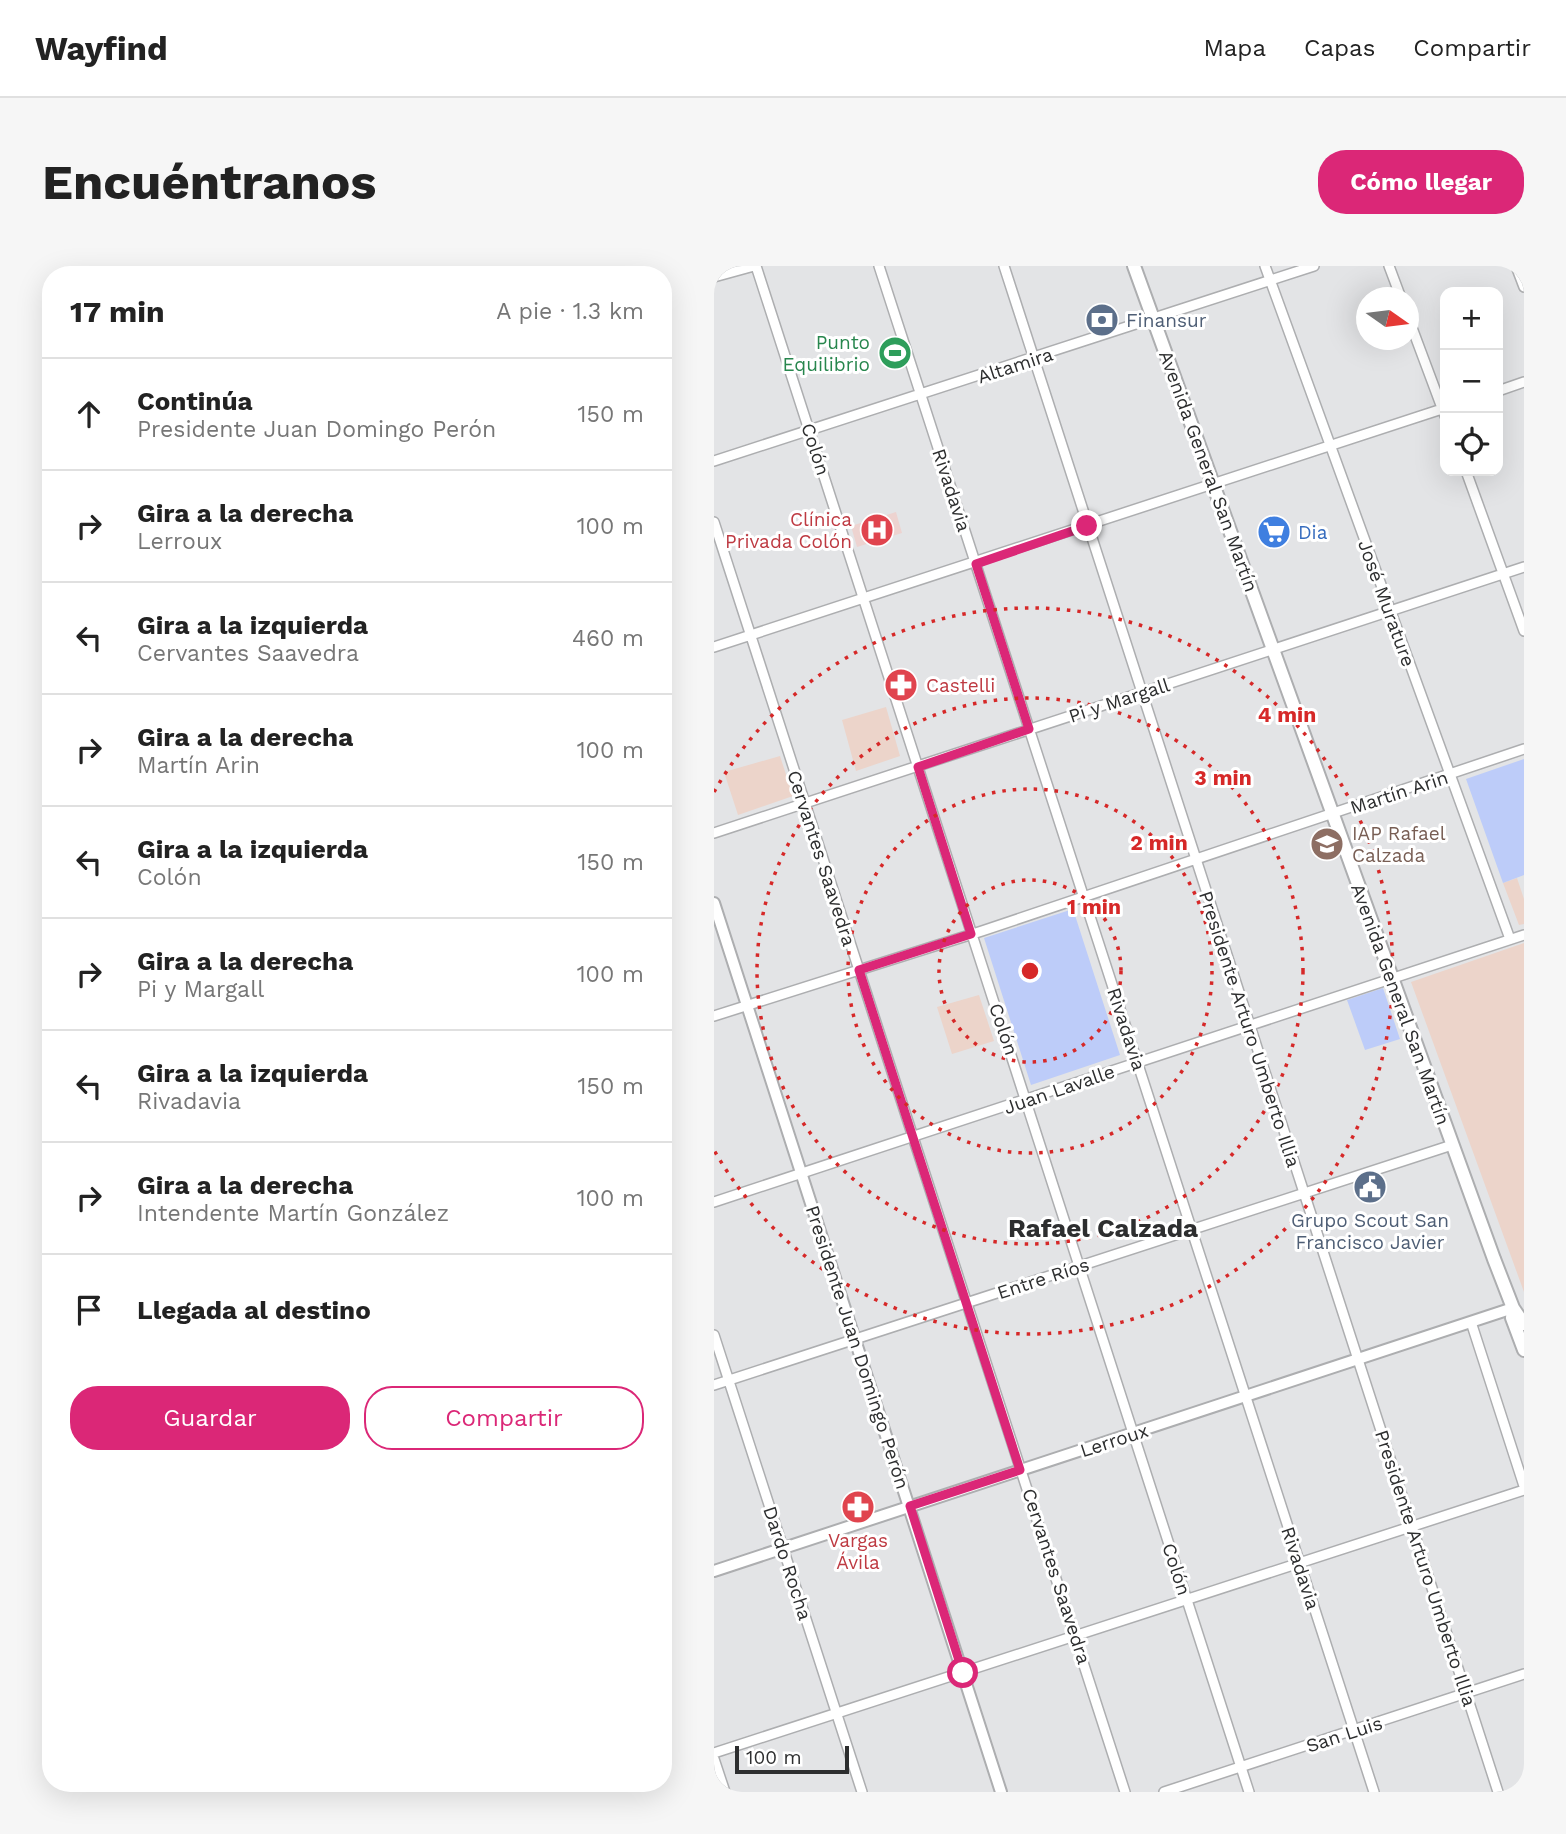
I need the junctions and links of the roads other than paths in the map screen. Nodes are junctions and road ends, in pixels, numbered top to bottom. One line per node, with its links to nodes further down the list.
1 (755, 266): 9 (street); 21 (street, Colón)
2 (879, 266): 18 (street, Rivadavia)
3 (1004, 266): 15 (street, Presidente Arturo Umberto Illia)
4 (1134, 266): 13 (main road, Avenida General San Martín)
5 (1265, 266): 10 (street, José Murature)
6 (1314, 266): 10 (street, Altamira)
7 (1390, 266): 11 (street)
8 (1516, 266): 12 (street)
9 (714, 277)
10 (1270, 280): 13 (street, Altamira); 22 (street, José Murature)
11 (1397, 287)
12 (1524, 287)
13 (1153, 320): 15 (street, Altamira); 25 (main road, Avenida General San Martín)
14 (1419, 343): 19 (street)
15 (1034, 359): 18 (street, Altamira); 27 (street, Presidente Arturo Umberto Illia)
16 (1524, 382): 17 (street)
17 (1503, 389)
18 (921, 395): 21 (street, Altamira); 28 (street, Rivadavia)
19 (1440, 398)
20 (1440, 413): 22 (street)
21 (810, 430): 23 (street, Altamira); 31 (street, Colón)
22 (1331, 446): 25 (street); 32 (street, José Murature)
23 (714, 461)
24 (1468, 476): 30 (street)
25 (1214, 486): 27 (street); 36 (main road, Avenida General San Martín)
26 (714, 522): 34 (street, Cervantes Saavedra)
27 (1087, 526): 28 (street); 37 (street, Presidente Arturo Umberto Illia)
28 (976, 564): 31 (street); 38 (street, Rivadavia)
29 (1524, 567): 30 (street, Pi y Margall)
30 (1504, 574): 32 (street, Pi y Margall); 33 (street)
31 (864, 600): 34 (street); 40 (street, Colón)
32 (1390, 610): 36 (street, Pi y Margall); 41 (street, José Murature)
33 (1524, 631)
34 (750, 635): 35 (street); 42 (street, Cervantes Saavedra)
35 (714, 647)
36 (1273, 649): 37 (street, Pi y Margall); 43 (main road, Avenida General San Martín)
37 (1142, 692): 38 (street, Pi y Margall); 45 (street, Presidente Arturo Umberto Illia)
38 (1029, 729): 40 (street, Pi y Margall); 46 (street, Rivadavia)
39 (1524, 749): 41 (street, Martín Arin)
40 (918, 767): 42 (street, Pi y Margall); 48 (street, Colón)
41 (1451, 775): 43 (street, Martín Arin); 50 (street, José Murature)
42 (805, 804): 44 (street, Pi y Margall); 51 (street, Cervantes Saavedra)
43 (1333, 813): 45 (street, Martín Arin); 52 (main road, Avenida General San Martín)
44 (714, 833)
45 (1195, 859): 46 (street, Martín Arin); 55 (street, Presidente Arturo Umberto Illia)
46 (1084, 895): 48 (street, Martín Arin); 56 (street, Rivadavia)
47 (714, 903): 53 (street, Presidente Juan Domingo Perón)
48 (971, 934): 51 (street, Martín Arin); 57 (street, Colón)
49 (1524, 935): 50 (street, Juan Lavalle)
50 (1510, 939): 52 (street, Juan Lavalle)
51 (859, 970): 53 (street, Martín Arin); 58 (street, Cervantes Saavedra)
52 (1392, 980): 55 (street, Juan Lavalle); 59 (main road, Avenida General San Martín)
53 (748, 1005): 54 (street, Martín Arin); 60 (street, Presidente Juan Domingo Perón)
54 (714, 1016)
55 (1248, 1026): 56 (street, Juan Lavalle); 61 (street, Presidente Arturo Umberto Illia)
56 (1138, 1063): 57 (street, Juan Lavalle); 63 (street, Rivadavia)
57 (1028, 1100): 58 (street, Juan Lavalle); 64 (street, Colón)
58 (914, 1137): 60 (street, Juan Lavalle); 65 (street, Cervantes Saavedra)
59 (1452, 1145): 61 (street, Entre Ríos); 66 (main road, Avenida General San Martín)
60 (802, 1174): 62 (street, Juan Lavalle); 70 (street, Presidente Juan Domingo Perón)
61 (1303, 1193): 63 (street, Entre Ríos); 72 (street, Presidente Arturo Umberto Illia)
62 (714, 1202)
63 (1191, 1230): 64 (street, Entre Ríos); 75 (street, Rivadavia)
64 (1079, 1267): 65 (street, Entre Ríos); 76 (street, Colón)
65 (967, 1304): 70 (street, Entre Ríos); 77 (street, Cervantes Saavedra)
66 (1513, 1308): 67 (street, Lerroux); 68 (main road, Avenida General San Martín); 71 (main road, Avenida General San Martín)
67 (1471, 1322): 72 (street, Lerroux); 78 (street)
68 (1524, 1324)
69 (714, 1335): 73 (street, Dardo Rocha)
70 (855, 1339): 73 (street, Entre Ríos); 79 (street, Presidente Juan Domingo Perón)
71 (1524, 1350)
72 (1358, 1359): 75 (street, Lerroux); 80 (street, Presidente Arturo Umberto Illia)
73 (729, 1380): 74 (street, Entre Ríos); 81 (street, Dardo Rocha)
74 (714, 1385)
75 (1245, 1395): 76 (street, Lerroux); 82 (street, Rivadavia)
76 (1133, 1434): 77 (street, Lerroux); 84 (street, Colón)
77 (1020, 1470): 79 (street, Lerroux); 85 (street, Cervantes Saavedra)
78 (1524, 1488): 80 (street)
79 (910, 1506): 81 (street, Lerroux); 86 (street, Presidente Juan Domingo Perón)
80 (1413, 1526): 82 (street); 88 (street, Presidente Arturo Umberto Illia)
81 (783, 1548): 83 (street, Lerroux); 89 (street, Dardo Rocha)
82 (1299, 1562): 84 (street); 90 (street, Rivadavia)
83 (714, 1571)
84 (1187, 1600): 85 (street); 93 (street, Colón)
85 (1077, 1635): 86 (street); 97 (street, Cervantes Saavedra)
86 (963, 1673): 89 (street); 96 (street, Presidente Juan Domingo Perón)
87 (1524, 1674): 88 (street, San Luis)
88 (1466, 1695): 90 (street, San Luis); 101 (street, Presidente Arturo Umberto Illia)
89 (836, 1713): 91 (street); 95 (street, Dardo Rocha)
90 (1355, 1730): 93 (street, San Luis); 100 (street, Rivadavia)
91 (714, 1753)
92 (714, 1759): 94 (street)
93 (1241, 1767): 98 (street, San Luis); 99 (street, Colón)
94 (725, 1792)
95 (862, 1792)
96 (1001, 1792)
97 (1125, 1792)
98 (1164, 1792)
99 (1250, 1792)
100 (1374, 1792)
101 (1498, 1792)

